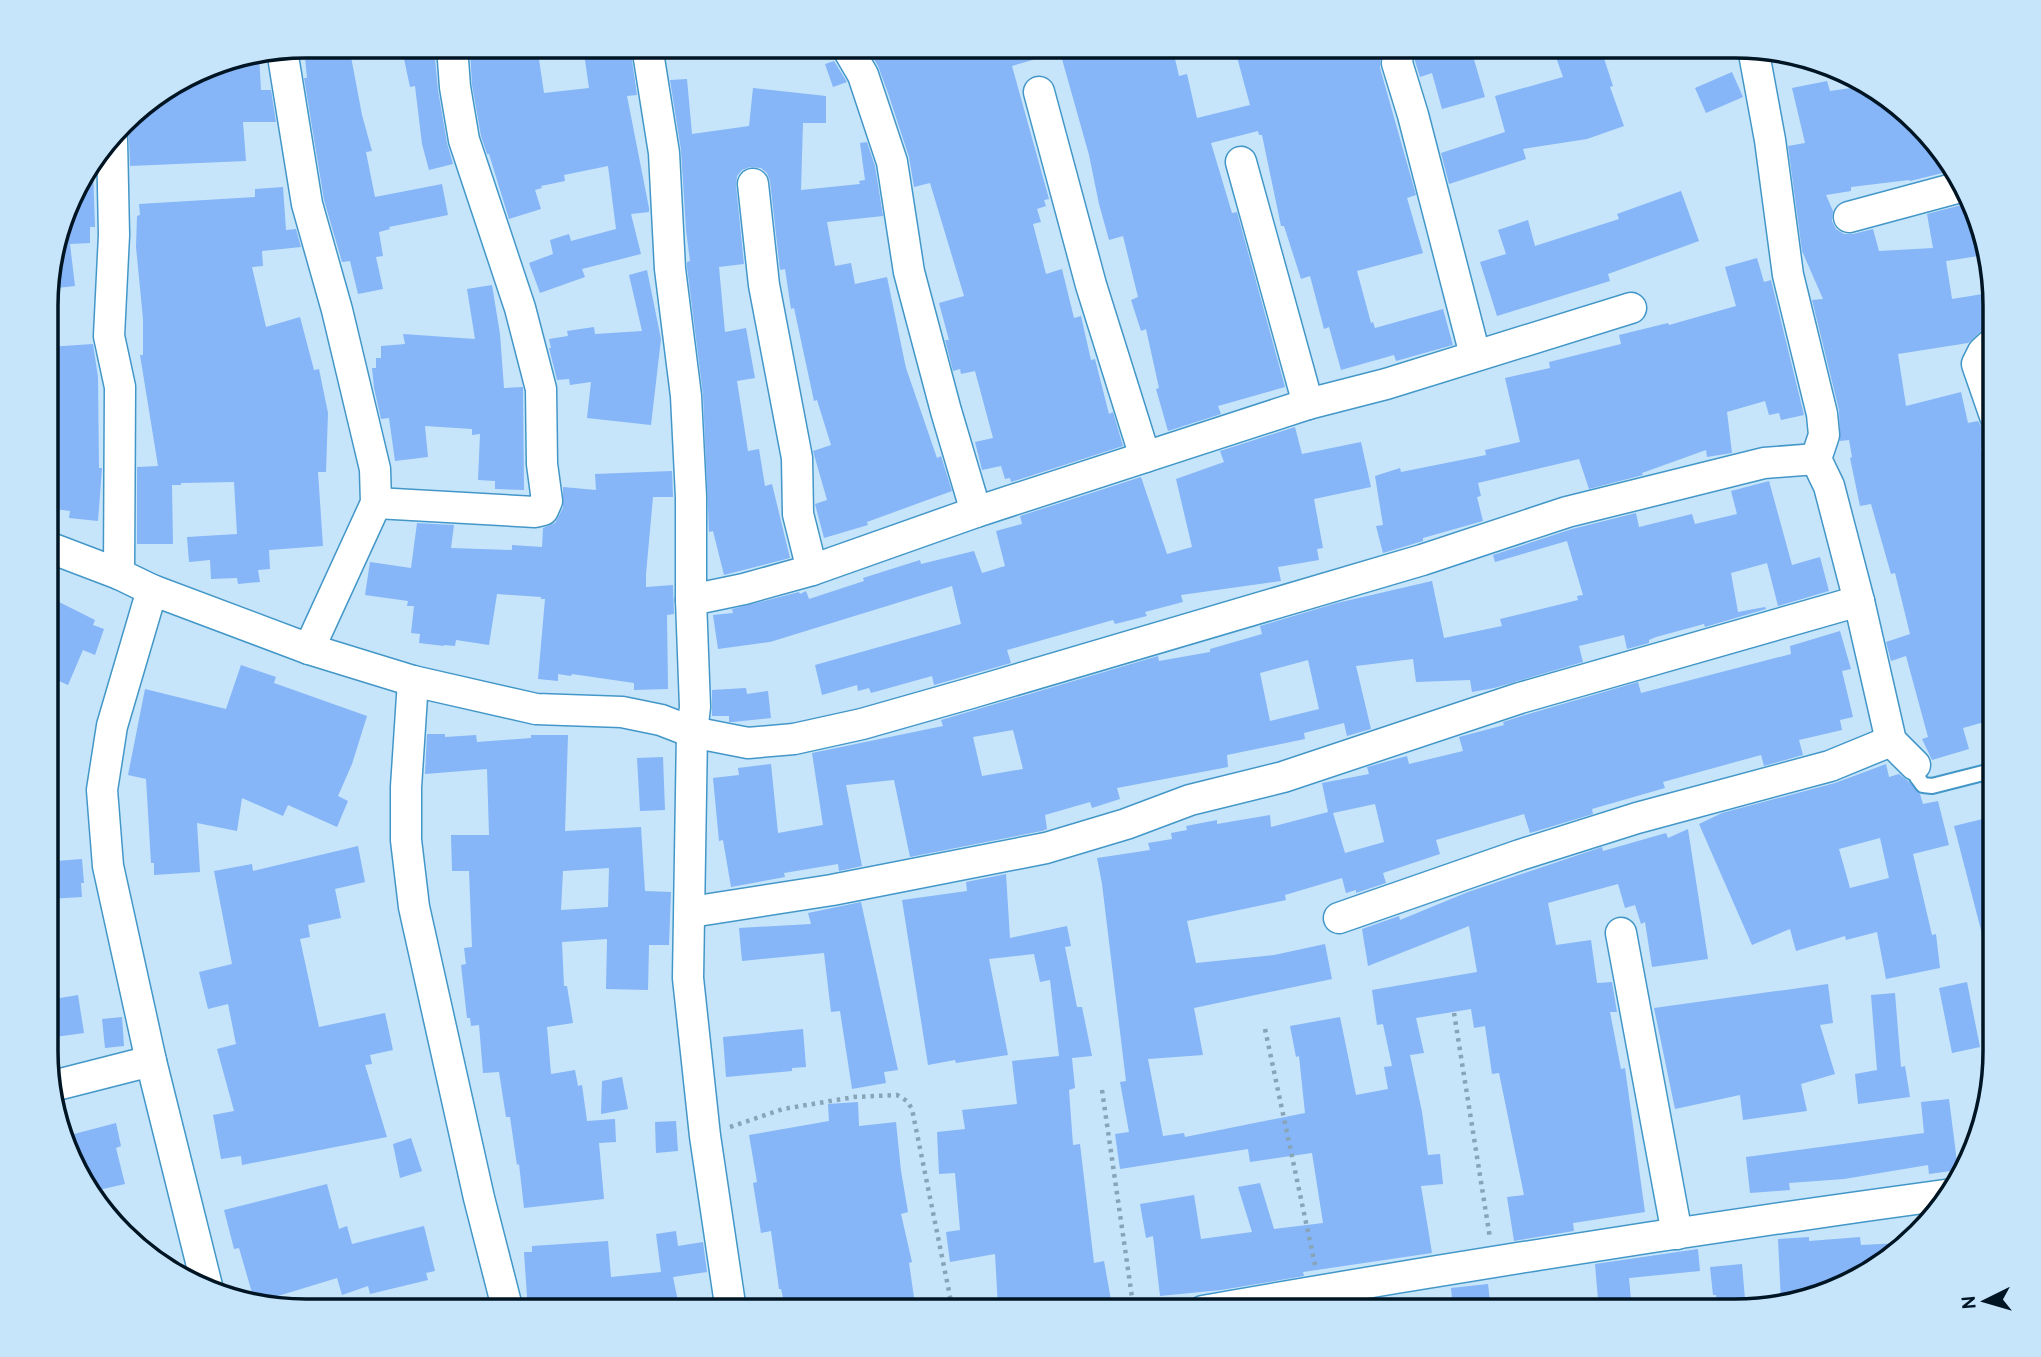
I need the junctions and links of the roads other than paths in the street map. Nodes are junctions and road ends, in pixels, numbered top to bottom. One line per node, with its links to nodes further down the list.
1 (453, 58): 20 (street)
2 (650, 58): 26 (street)
3 (853, 58): 21 (street)
4 (1397, 58): 15 (street)
5 (283, 59): 20 (street)
6 (1763, 59): 19 (street)
7 (1039, 92): 18 (street)
8 (111, 152): 24 (street)
9 (1241, 162): 17 (street)
10 (753, 184): 23 (street)
11 (1954, 189): 12 (street)
12 (1849, 217)
13 (1631, 308): 15 (street)
14 (1983, 352): 16 (street)
15 (1475, 355): 17 (street)
16 (1983, 382)
17 (1308, 404): 18 (street)
18 (1145, 457): 21 (street)
19 (1816, 458): 27 (street); 30 (street)
20 (376, 503): 28 (street)
21 (976, 512): 23 (street)
22 (58, 551): 24 (street)
23 (812, 570): 26 (street)
24 (119, 574): 25 (street)
25 (152, 590): 28 (street); 37 (street)
26 (691, 600): 30 (street)
27 (1860, 601): 31 (street); 34 (street)
28 (309, 649): 29 (street)
29 (413, 681): 30 (street); 42 (street)
30 (692, 732): 34 (street)
31 (1891, 741): 32 (street); 35 (street)
32 (1915, 765): 33 (lane)
33 (1983, 773)
34 (691, 912): 43 (street)
35 (1339, 918)
36 (1621, 933): 40 (street)
37 (151, 1061): 38 (street); 41 (street)
38 (60, 1084)
39 (1936, 1196): 40 (street)
40 (1677, 1234): 44 (street)
41 (205, 1278)
42 (505, 1299)
43 (729, 1299)
44 (1269, 1299)

